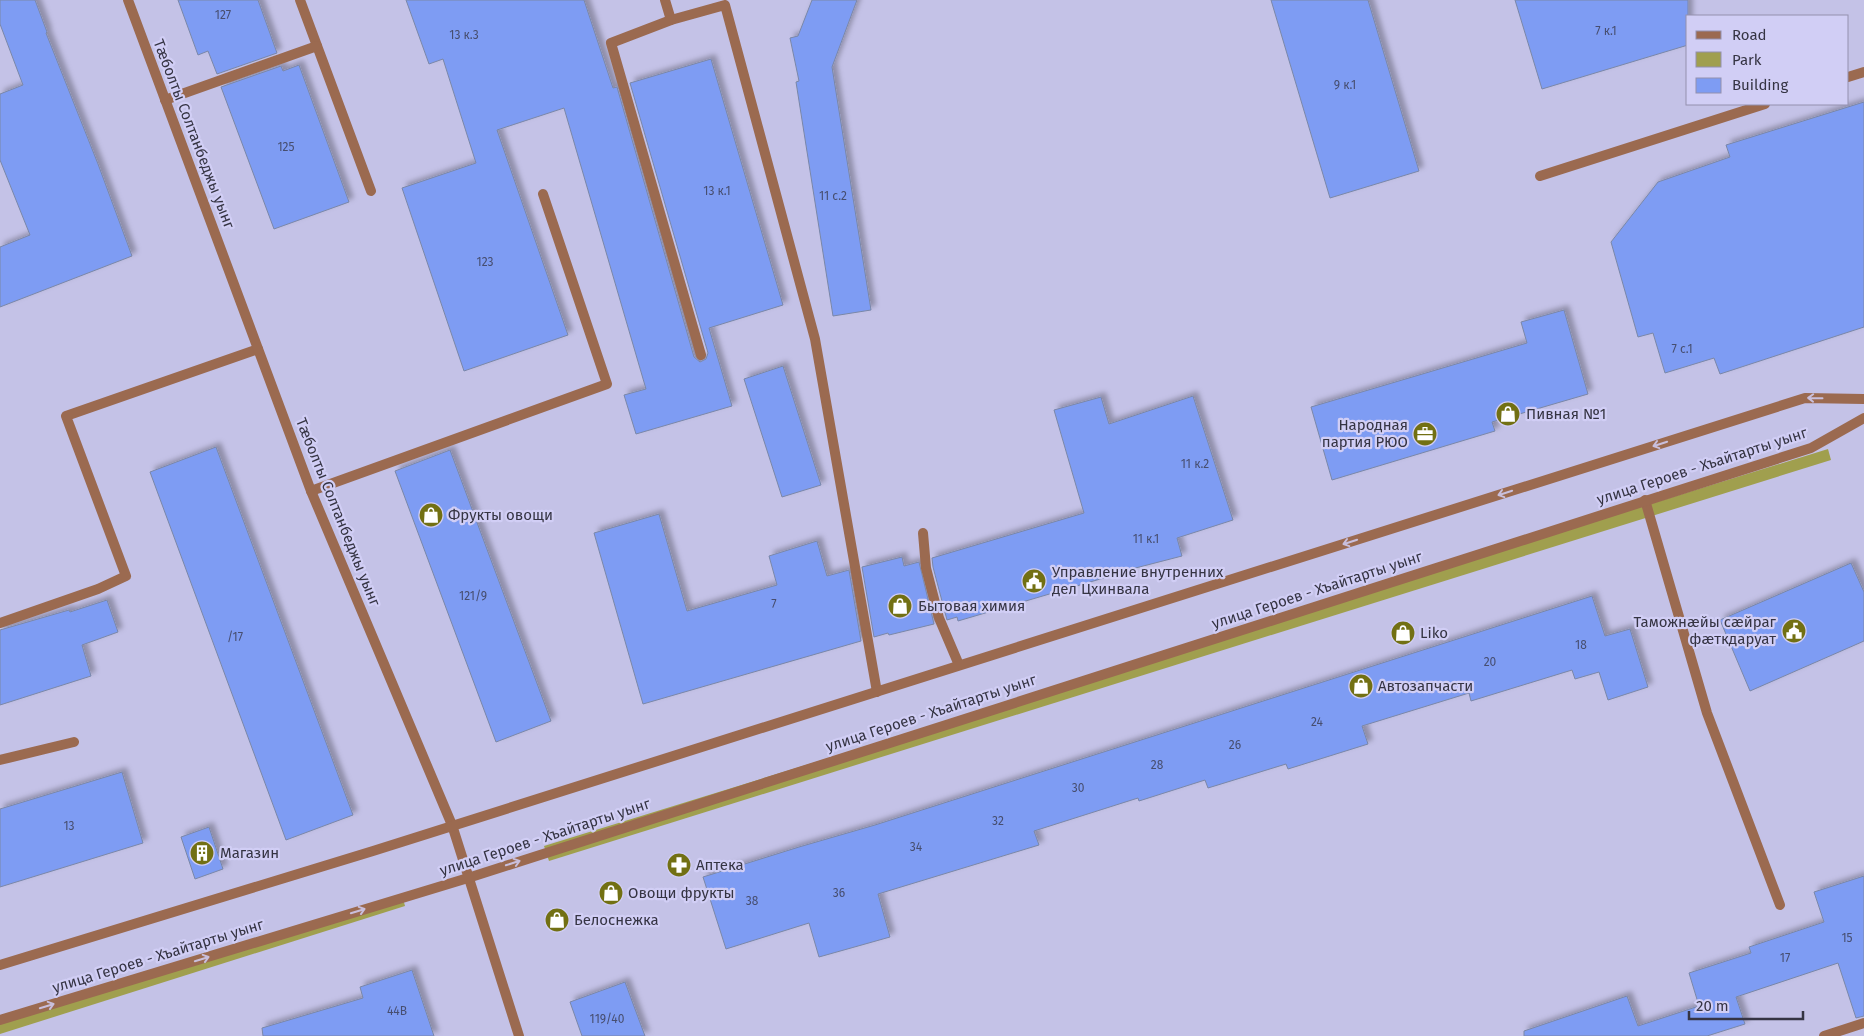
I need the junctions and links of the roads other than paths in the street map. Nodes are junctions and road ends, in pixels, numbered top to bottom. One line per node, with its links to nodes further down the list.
1 (128, 0): 8 (street, Тæболты Солтанбеджы уынг)
2 (300, 0): 5 (street)
3 (665, 0): 4 (street)
4 (671, 20): 14 (street); 22 (street)
5 (317, 46): 8 (street); 11 (street)
6 (1864, 72): 7 (street)
7 (1849, 77)
8 (165, 100): 13 (street, Тæболты Солтанбеджы уынг)
9 (1762, 105): 10 (street)
10 (1540, 176)
11 (370, 192)
12 (543, 194): 17 (street)
13 (258, 349): 17 (street, Тæболты Солтанбеджы уынг); 20 (street)
14 (701, 355)
15 (1864, 399): 21 (street, one-way to 21)
16 (1864, 418): 18 (street, улица Героев - Хъайтарты уынг)
17 (311, 490): 25 (street, Тæболты Солтанбеджы уынг)
18 (1645, 500): 26 (street, улица Героев - Хъайтарты уынг, one-way to 18); 27 (street)
19 (923, 533): 21 (street)
20 (0, 623)
21 (959, 665): 22 (street)
22 (877, 692): 25 (street)
23 (74, 742): 24 (street)
24 (0, 760)
25 (452, 825): 26 (street, Тæболты Солтанбеджы уынг); 28 (street)
26 (468, 878): 29 (street, улица Героев - Хъайтарты уынг, one-way to 26); 31 (street, Тæболты Солтанбеджы уынг)
27 (1780, 905)
28 (0, 964)
29 (0, 1020)
30 (1864, 1023): 32 (street)
31 (519, 1036)
32 (1824, 1036)

